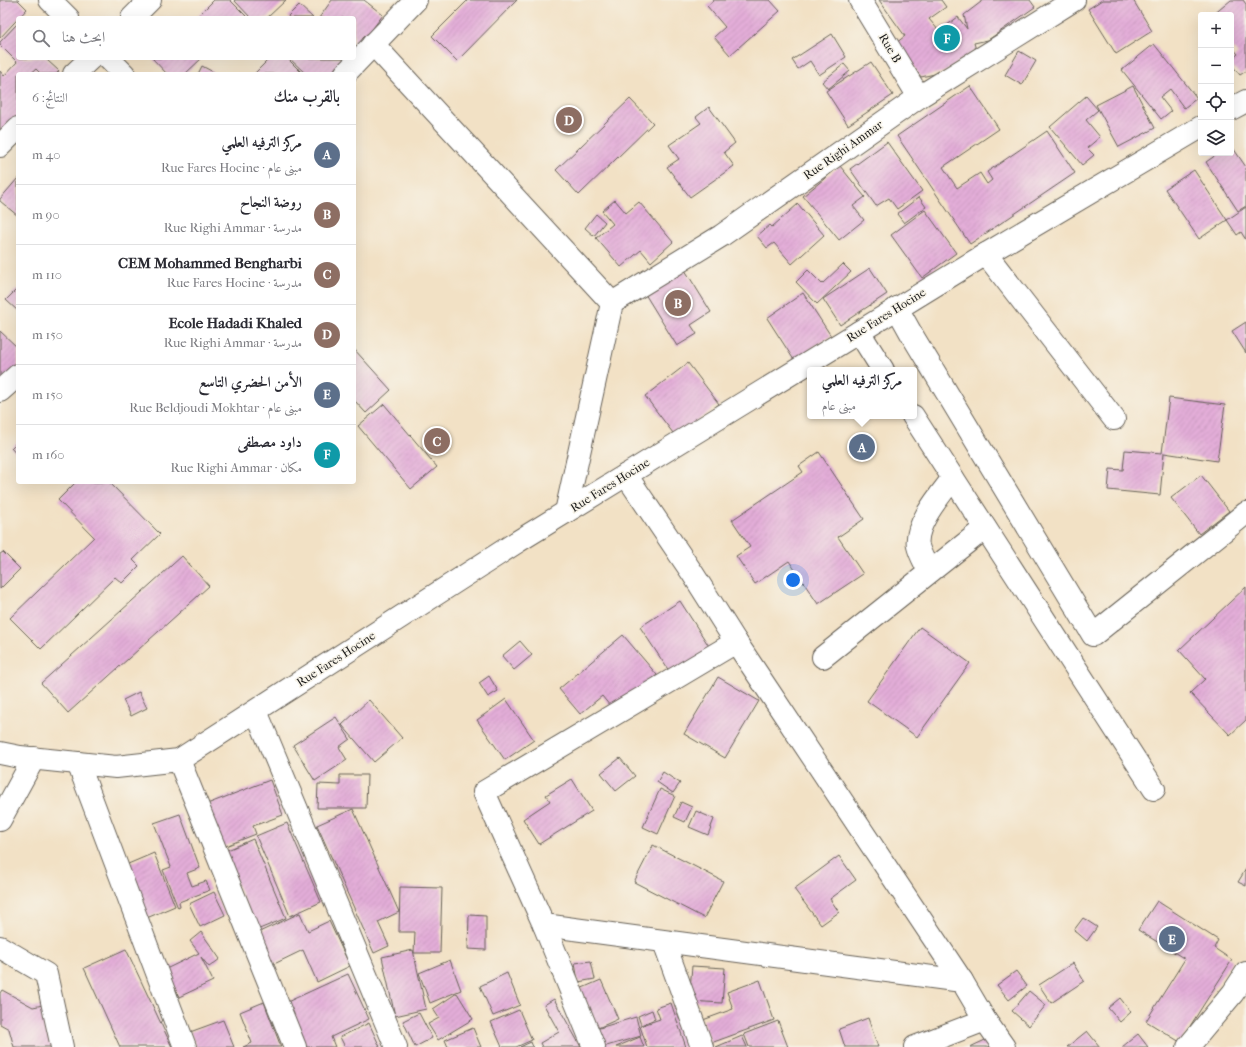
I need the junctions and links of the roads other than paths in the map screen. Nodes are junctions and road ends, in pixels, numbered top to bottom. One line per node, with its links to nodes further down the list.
1 (50, 0): 6 (street)
2 (150, 0): 7 (street)
3 (416, 0): 8 (street)
4 (860, 0): 14 (street, Rue B)
5 (1069, 1): 14 (street, Rue Righi Ammar)
6 (66, 16)
7 (134, 16)
8 (373, 44): 13 (street); 21 (street)
9 (88, 60): 11 (street)
10 (110, 60): 12 (street)
11 (76, 72)
12 (122, 72)
13 (346, 72)
14 (919, 97): 21 (street, Rue Righi Ammar)
15 (1246, 101): 16 (street)
16 (1234, 108)
17 (1198, 129): 20 (street, Rue Fares Hocine)
18 (16, 130): 19 (street)
19 (0, 146)
20 (986, 254): 22 (street, Rue Fares Hocine); 28 (street)
21 (612, 303): 31 (street)
22 (897, 308): 23 (street, Rue Fares Hocine); 35 (street)
23 (859, 332): 24 (street); 29 (street, Rue Fares Hocine)
24 (881, 367)
25 (16, 377): 26 (street)
26 (0, 391)
27 (915, 419): 30 (street)
28 (1114, 419)
29 (626, 475): 31 (street, Rue Fares Hocine); 36 (street)
30 (953, 478): 33 (street); 34 (street)
31 (566, 512): 39 (street, Rue Fares Hocine)
32 (1246, 513): 35 (street)
33 (985, 528): 34 (street); 37 (street)
34 (929, 572): 38 (street)
35 (1093, 635): 37 (street)
36 (736, 642): 46 (street); 50 (street)
37 (1068, 656): 44 (street)
38 (822, 657)
39 (256, 711): 42 (street, Rue Fares Hocine); 56 (street)
40 (0, 753): 41 (street, Rue Fares Hocine)
41 (34, 758): 43 (street, Rue Fares Hocine); 45 (street)
42 (179, 760): 43 (street, Rue Fares Hocine); 55 (street)
43 (78, 763): 54 (street)
44 (1154, 789)
45 (0, 820)
46 (544, 925): 47 (street); 57 (street)
47 (664, 942): 50 (street); 58 (street)
48 (0, 947): 53 (street)
49 (1246, 973): 51 (street)
50 (962, 981): 52 (street)
51 (1240, 998): 61 (street)
52 (985, 1020): 59 (street); 60 (street)
53 (62, 1047)
54 (186, 1047)
55 (295, 1047)
56 (396, 1047)
57 (594, 1047)
58 (702, 1047)
59 (915, 1047)
60 (1004, 1047)
61 (1188, 1047)

